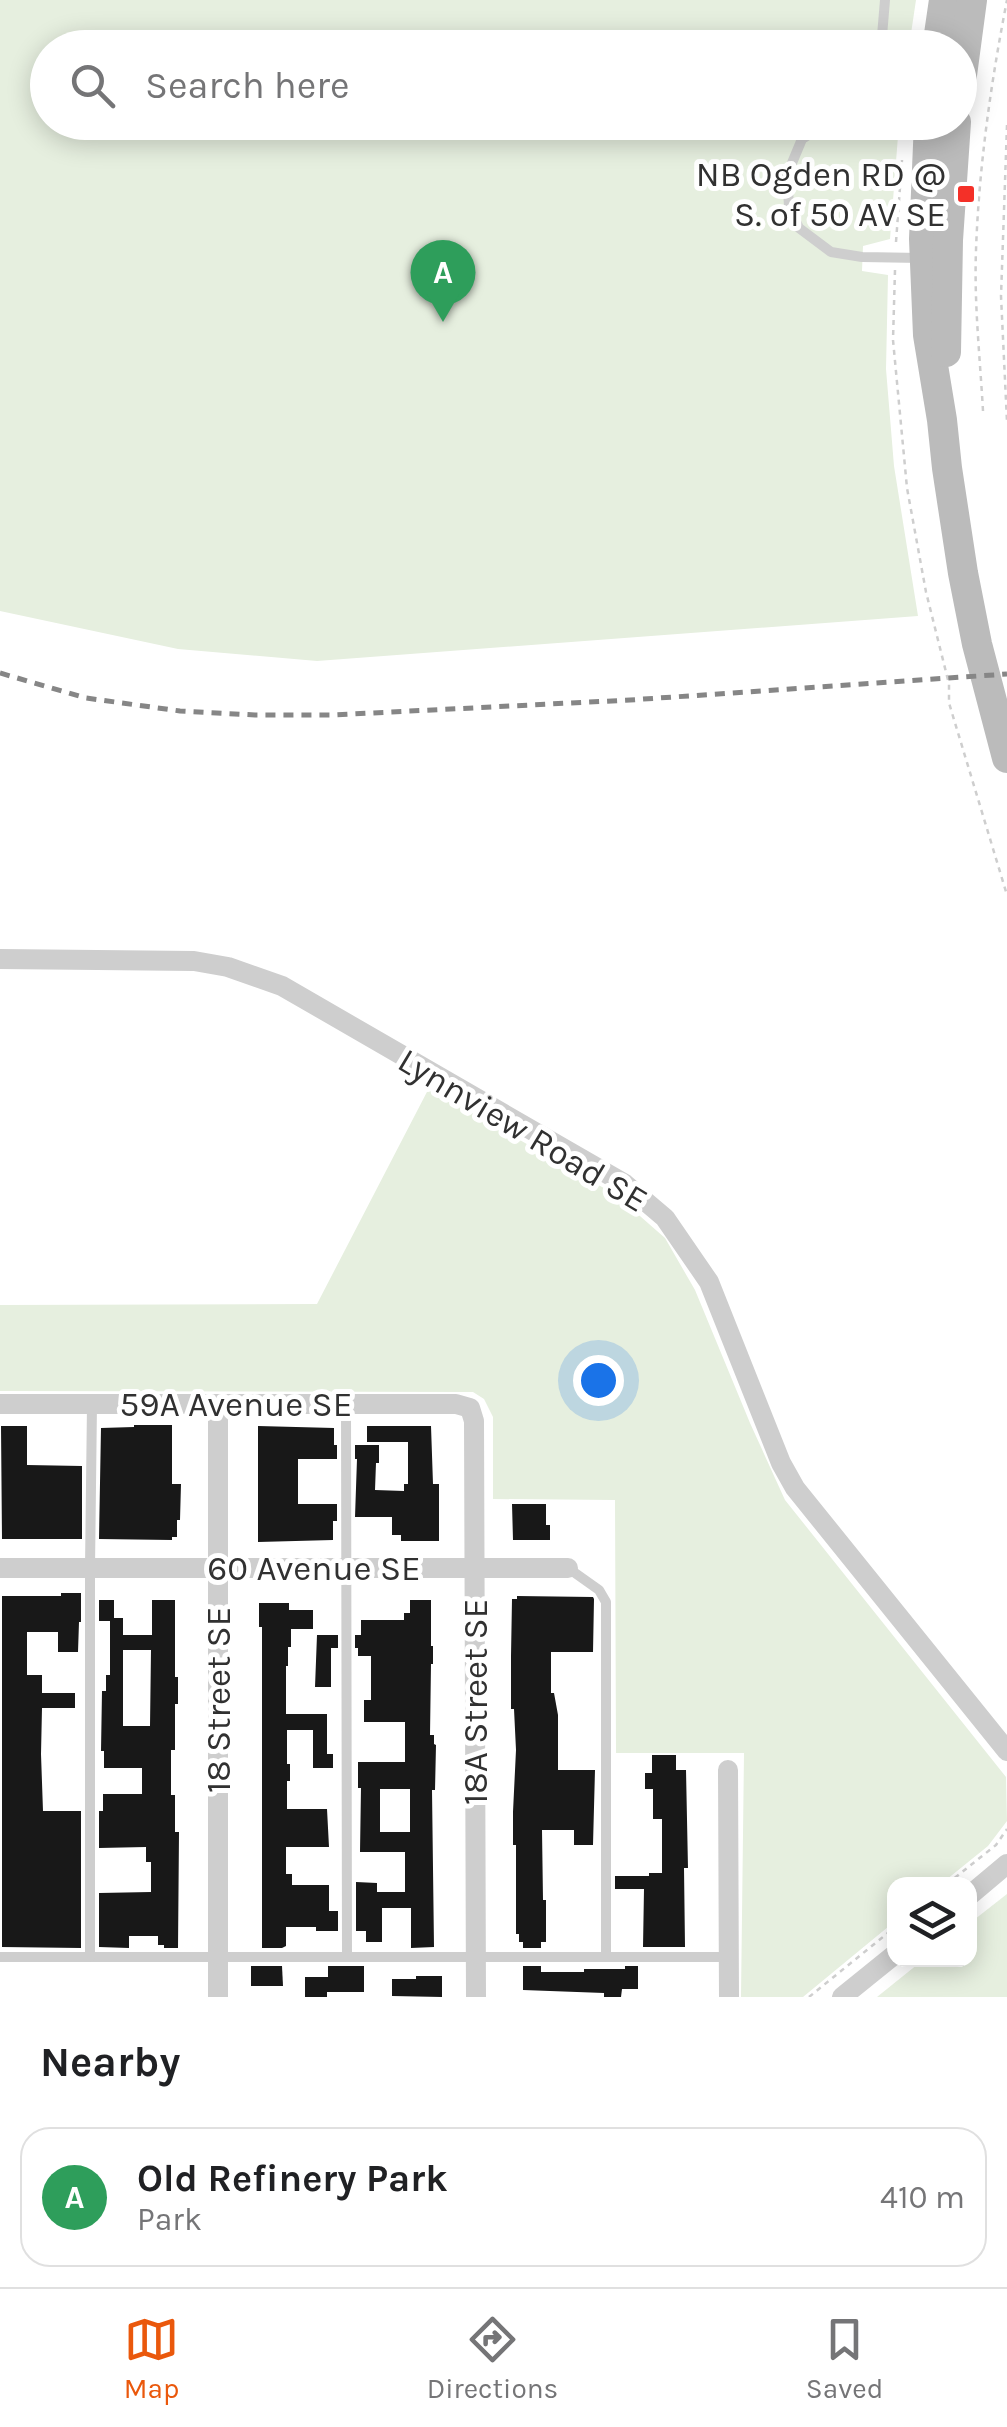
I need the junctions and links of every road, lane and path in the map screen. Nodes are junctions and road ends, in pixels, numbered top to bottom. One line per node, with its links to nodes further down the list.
1 (884, 0): 5 (lane)
2 (944, 0): 6 (street)
3 (972, 0): 7 (street)
4 (1007, 0): 14 (path)
5 (882, 30)
6 (940, 30)
7 (968, 30)
8 (1007, 125): 15 (path)
9 (802, 140): 13 (lane)
10 (928, 140): 13 (street)
11 (952, 140): 13 (street)
12 (902, 153): 13 (path)
13 (922, 258): 16 (street); 17 (path)
14 (983, 410)
15 (1007, 422)
16 (1007, 758)
17 (1007, 894)
18 (0, 960): 30 (street, Lynnview Road SE)
19 (0, 1404): 20 (street, 59A Avenue SE)
20 (92, 1404): 21 (street, 59A Avenue SE); 25 (lane)
21 (218, 1404): 22 (street, 59A Avenue SE); 26 (street, 18 Street SE)
22 (346, 1404): 23 (street, 59A Avenue SE); 29 (lane)
23 (470, 1408): 27 (street, 18A Street SE)
24 (0, 1568): 25 (street, 60 Avenue SE)
25 (90, 1568): 26 (street, 60 Avenue SE); 40 (lane)
26 (218, 1568): 29 (street, 60 Avenue SE); 41 (street, 18 Street SE)
27 (475, 1568): 28 (street, 60 Avenue SE); 29 (street, 60 Avenue SE); 38 (street, 18A Street SE)
28 (568, 1568): 42 (lane)
29 (346, 1569): 37 (lane)
30 (1007, 1751)
31 (728, 1770): 43 (street)
32 (1007, 1829): 34 (path)
33 (1007, 1864): 35 (street)
34 (956, 1877)
35 (977, 1888)
36 (887, 1934): 49 (path)
37 (347, 1956): 38 (lane); 41 (lane)
38 (475, 1956): 42 (lane); 47 (street, 18A Street SE)
39 (0, 1957): 40 (lane)
40 (90, 1957): 41 (lane)
41 (218, 1957): 46 (street, 18 Street SE)
42 (606, 1957): 43 (lane)
43 (729, 1957): 48 (street)
44 (887, 1962): 45 (street)
45 (861, 1989): 50 (street)
46 (218, 1997)
47 (476, 1997)
48 (729, 1997)
49 (810, 1997)
50 (842, 1997)

